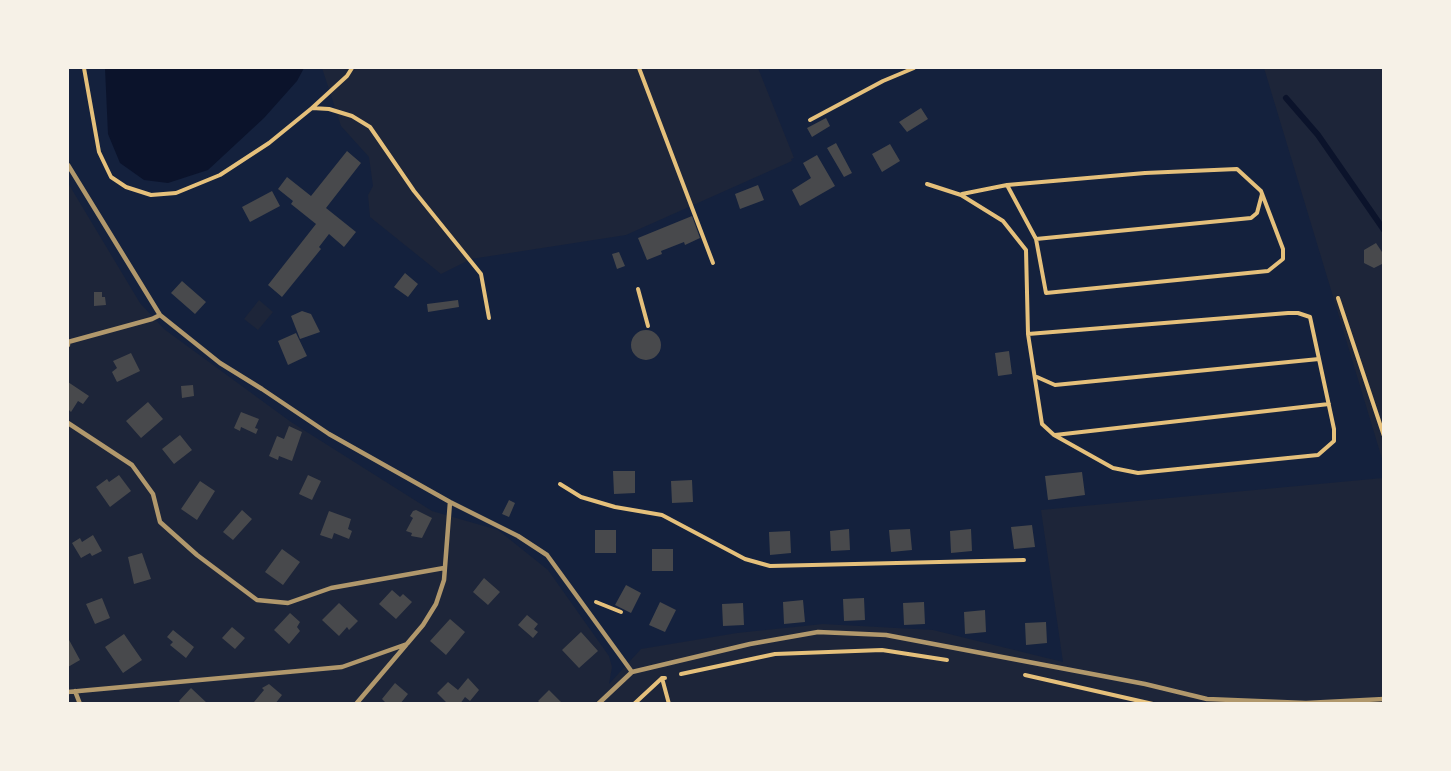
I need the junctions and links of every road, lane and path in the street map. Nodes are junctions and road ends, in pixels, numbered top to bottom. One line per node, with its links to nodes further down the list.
1 (84, 68): 5 (path)
2 (352, 68): 5 (path)
3 (639, 68): 13 (path)
4 (914, 68): 6 (path)
5 (312, 108): 17 (path)
6 (810, 120)
7 (68, 165): 16 (lane)
8 (927, 184): 11 (path)
9 (1007, 186): 10 (path); 11 (path); 12 (path)
10 (1262, 194): 12 (path); 12 (path)
11 (961, 195): 19 (path)
12 (1036, 239)
13 (713, 263)
14 (638, 289): 18 (path)
15 (1338, 298): 26 (path)
16 (160, 315): 20 (lane); 28 (lane)
17 (489, 318)
18 (648, 326)
19 (1029, 334): 21 (path); 22 (path)
20 (68, 345)
21 (1319, 359): 22 (path); 23 (path)
22 (1036, 377): 25 (path)
23 (1329, 404): 25 (path); 25 (path)
24 (68, 423): 30 (lane)
25 (1054, 435)
26 (1383, 436)
27 (560, 484): 29 (path)
28 (450, 502): 30 (lane); 31 (lane)
29 (1024, 560)
30 (444, 568): 33 (lane)
31 (581, 601): 32 (path); 35 (lane)
32 (621, 612)
33 (407, 644): 38 (lane); 42 (lane)
34 (952, 661): 37 (path)
35 (632, 672): 40 (lane); 43 (lane)
36 (1020, 674): 46 (path)
37 (662, 678): 44 (path); 45 (path)
38 (75, 691): 39 (lane); 41 (lane)
39 (68, 692)
40 (1383, 699)
41 (80, 704)
42 (356, 704)
43 (598, 704)
44 (634, 704)
45 (669, 704)
46 (1153, 704)

